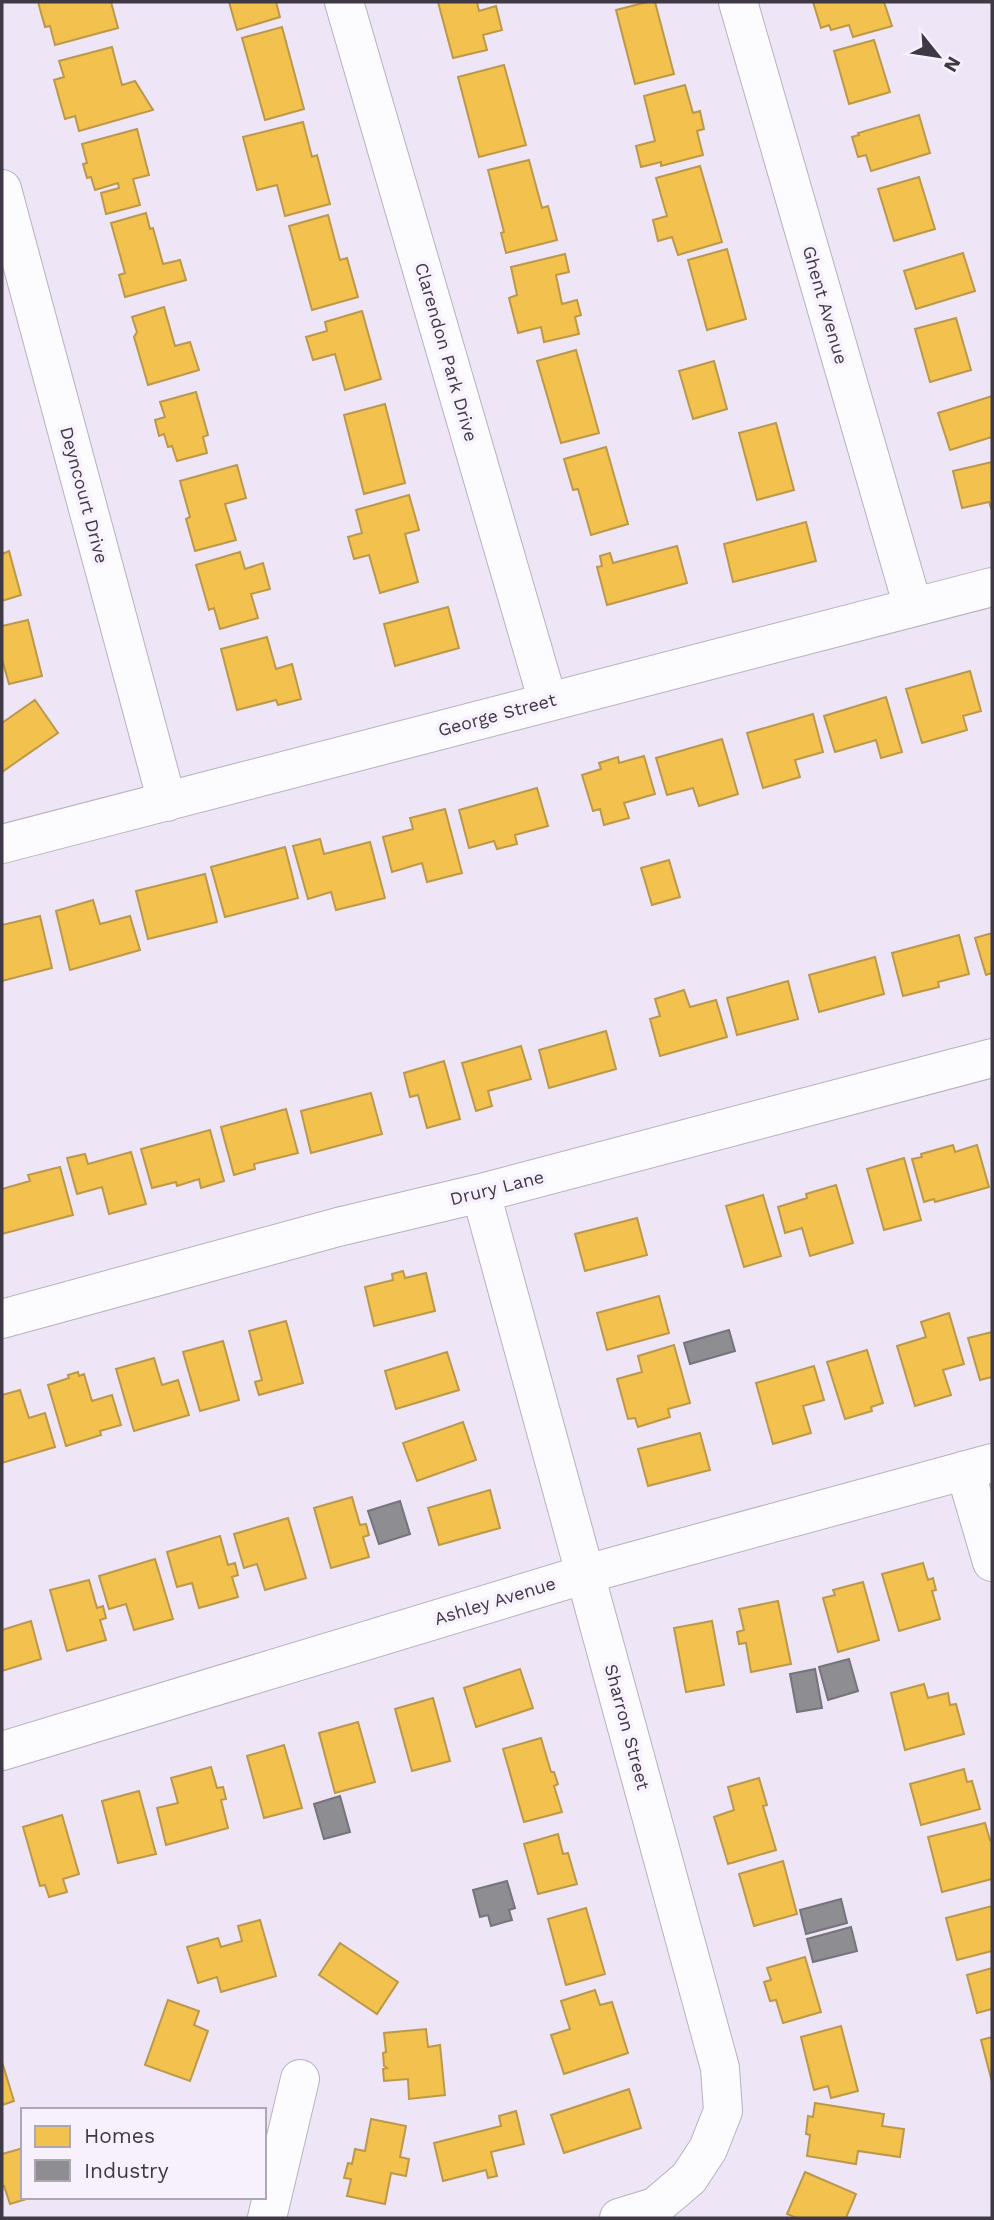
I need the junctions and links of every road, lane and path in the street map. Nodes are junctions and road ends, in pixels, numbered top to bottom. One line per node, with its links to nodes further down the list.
1 (344, 2): 6 (street, Clarendon Park Drive)
2 (738, 2): 5 (street, Ghent Avenue)
3 (2, 189): 7 (street, Deyncourt Drive)
4 (992, 587): 5 (street, George Street)
5 (913, 607): 6 (street, George Street)
6 (548, 702): 7 (street, George Street)
7 (167, 802): 8 (street, George Street)
8 (2, 844)
9 (992, 1058): 10 (street, Drury Lane)
10 (481, 1193): 11 (street, Drury Lane); 14 (street, Sharron Street)
11 (2, 1319)
12 (979, 1467): 13 (street); 14 (street, Ashley Avenue)
13 (992, 1562)
14 (586, 1573): 15 (street, Ashley Avenue); 18 (street, Sharron Street)
15 (2, 1751)
16 (300, 2079): 17 (street)
17 (267, 2218)
18 (618, 2218)

